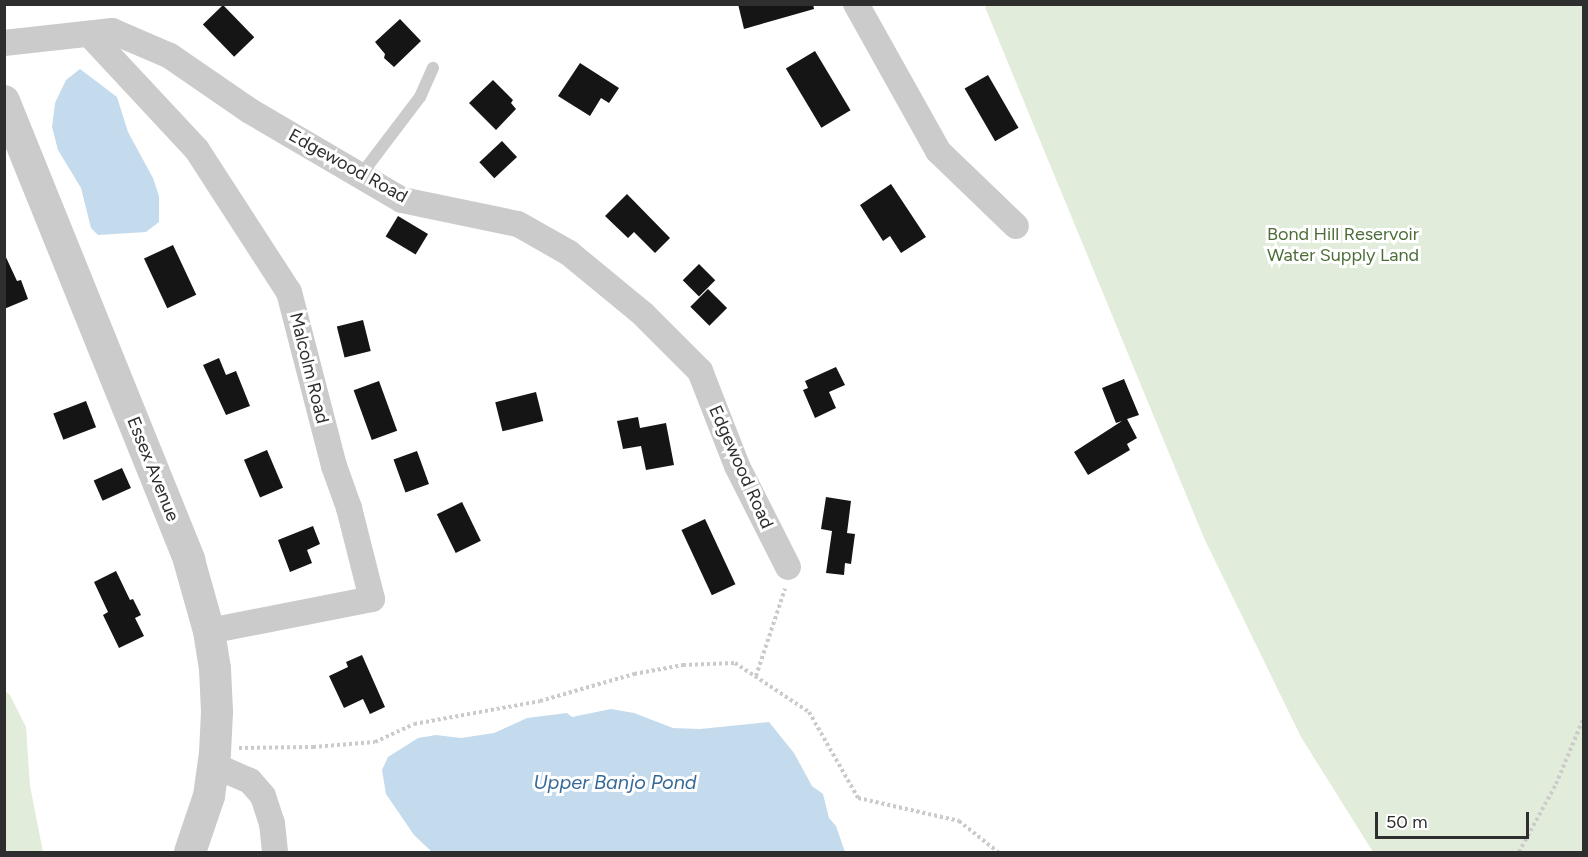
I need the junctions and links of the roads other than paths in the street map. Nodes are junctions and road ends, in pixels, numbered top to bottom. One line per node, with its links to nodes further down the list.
1 (856, 4): 7 (street)
2 (89, 34): 3 (street, Edgewood Road); 6 (street, Edgewood Road); 9 (street, Malcolm Road)
3 (4, 44)
4 (433, 68): 6 (lane)
5 (5, 102): 9 (street, Essex Avenue)
6 (360, 176): 8 (street, Edgewood Road)
7 (1016, 226)
8 (788, 567)
9 (209, 631): 10 (street, Essex Avenue)
10 (214, 756): 11 (street, Essex Avenue); 12 (street)
11 (190, 852)
12 (275, 852)

